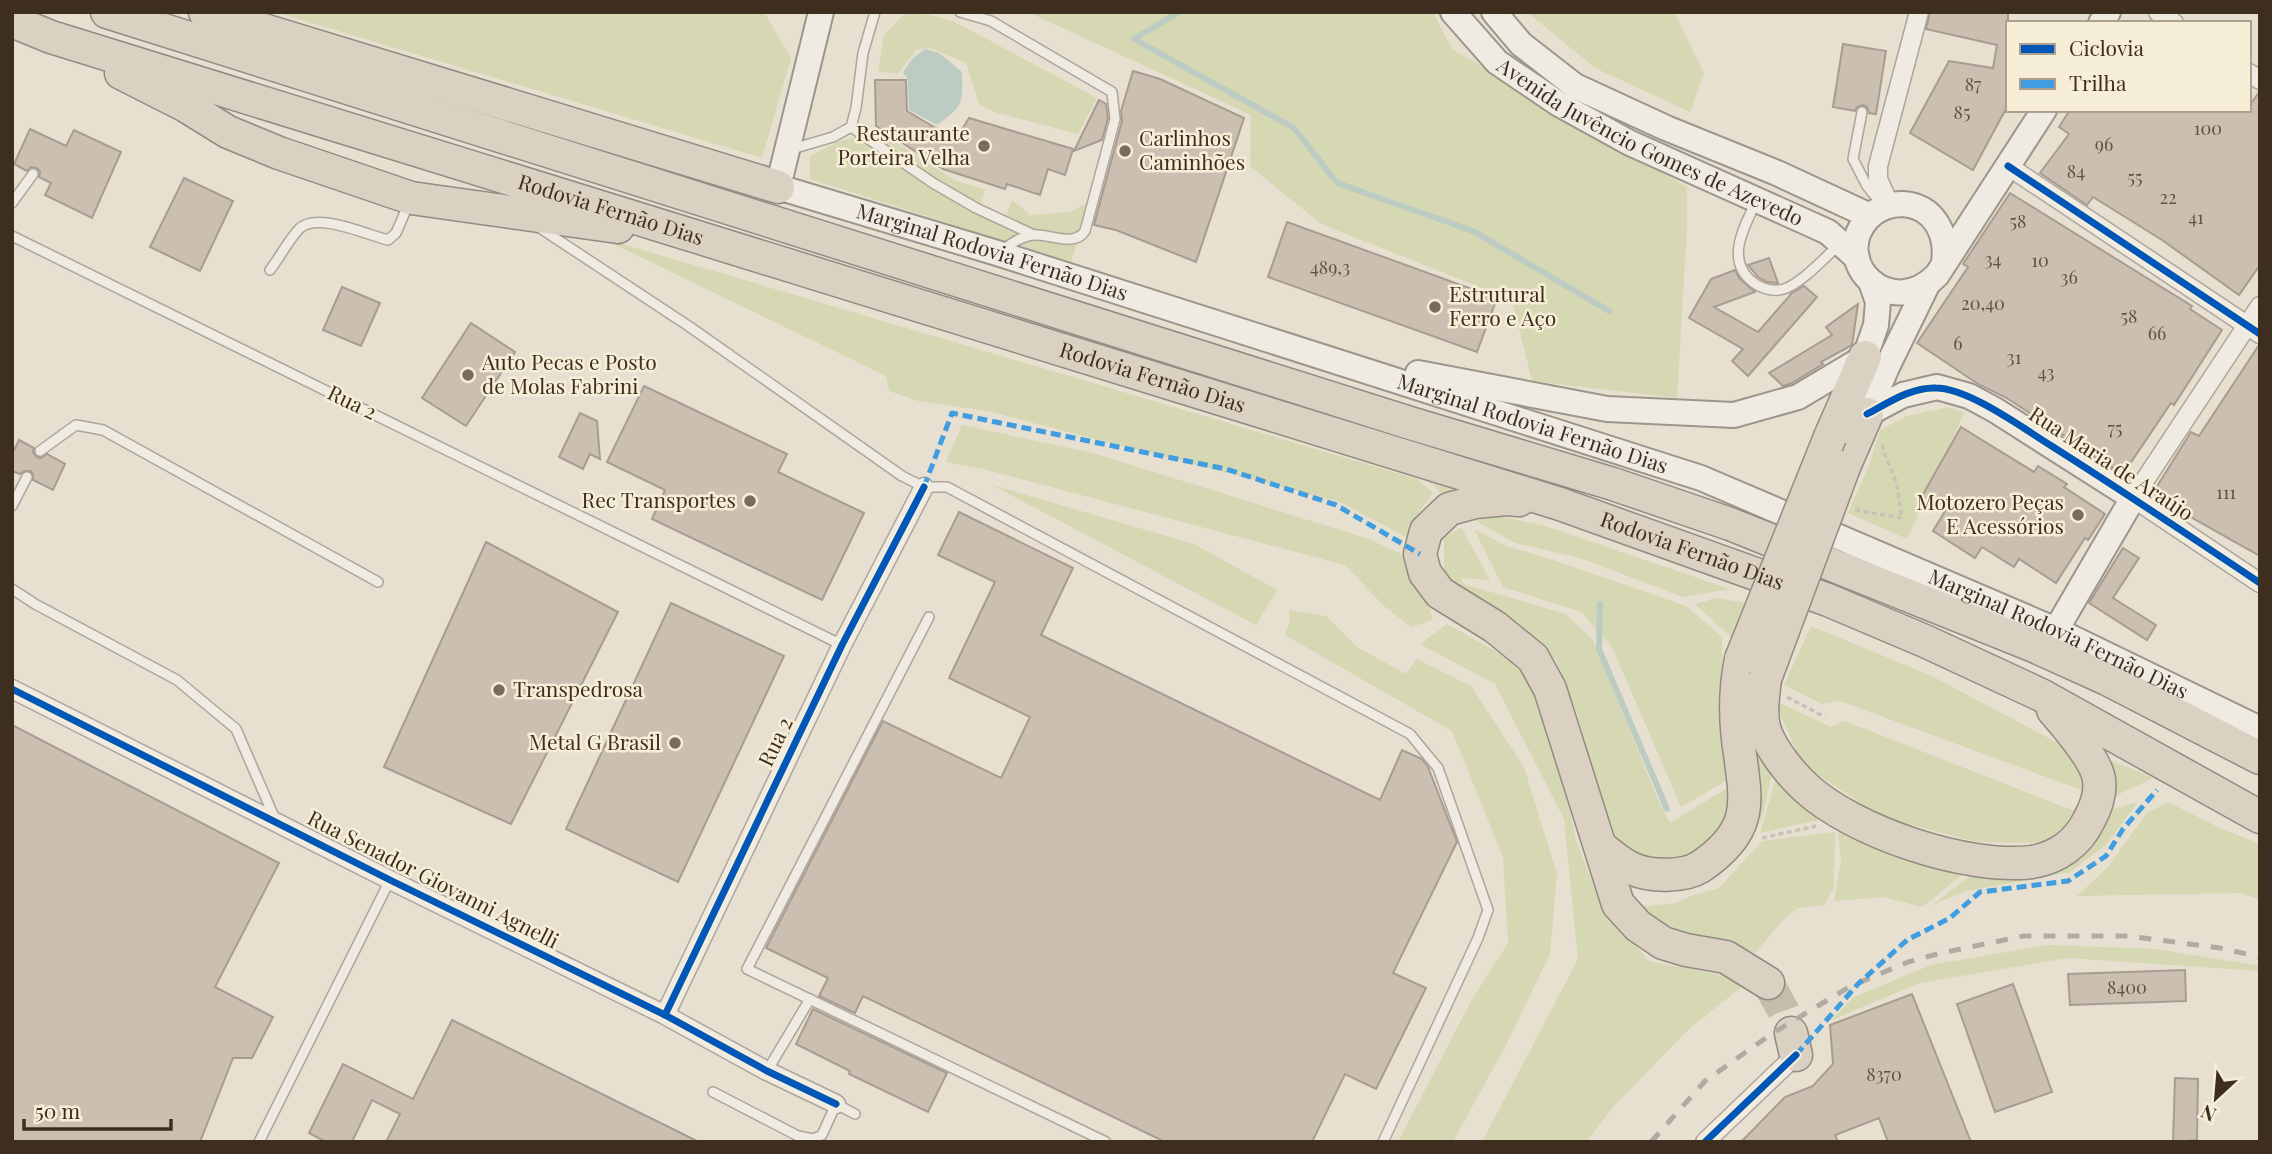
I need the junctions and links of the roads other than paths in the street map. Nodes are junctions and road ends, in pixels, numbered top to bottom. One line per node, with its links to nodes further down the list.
1 (107, 12): 55 (highway, Rodovia Fernão Dias)
2 (205, 12): 17 (highway)
3 (821, 12): 14 (main road)
4 (875, 12): 13 (lane)
5 (960, 12): 25 (lane)
6 (1453, 12): 20 (main road, Avenida Juvêncio Gomes de Azevedo)
7 (1494, 12): 22 (main road, Avenida Juvêncio Gomes de Azevedo)
8 (1919, 12): 22 (street)
9 (12, 21): 10 (highway, Rodovia Fernão Dias)
10 (51, 37): 19 (highway); 27 (highway, Rodovia Fernão Dias)
11 (1862, 112): 22 (lane)
12 (2043, 112): 15 (main road)
13 (851, 127): 14 (lane); 25 (lane)
14 (787, 151): 17 (main road)
15 (2008, 166): 18 (main road); 35 (street)
16 (33, 174): 21 (lane)
17 (778, 187): 29 (main road, Marginal Rodovia Fernão Dias)
18 (1991, 194): 23 (main road); 30 (main road)
19 (411, 198): 24 (highway); 31 (lane)
20 (1757, 200): 28 (main road, Avenida Juvêncio Gomes de Azevedo); 28 (lane)
21 (12, 203)
22 (1881, 210): 23 (main road); 28 (main road)
23 (1924, 210): 30 (main road)
24 (518, 214): 27 (highway); 41 (lane)
25 (1034, 235): 29 (lane)
26 (12, 236): 50 (lane, Rua 2)
27 (705, 239): 43 (highway, Rodovia Fernão Dias)
28 (1849, 251): 32 (main road)
29 (997, 253): 36 (main road, Marginal Rodovia Fernão Dias)
30 (1944, 262): 33 (main road)
31 (270, 270)
32 (1871, 282): 33 (main road); 37 (main road)
33 (1927, 285): 38 (main road)
34 (2260, 306): 35 (street)
35 (2253, 329): 42 (street)
36 (1301, 350): 37 (main road); 49 (main road, Marginal Rodovia Fernão Dias)
37 (1865, 357): 51 (highway, bridge)
38 (1875, 427): 42 (main road, Rua Maria de Araújo); 51 (highway, bridge)
39 (40, 451): 45 (lane)
40 (27, 477): 44 (lane)
41 (924, 487): 50 (street, Rua 2); 71 (lane)
42 (2133, 498): 46 (street, Rua Maria de Araújo); 49 (main road)
43 (1560, 504): 53 (highway, Rodovia Fernão Dias); 58 (highway)
44 (12, 506)
45 (378, 582)
46 (2260, 583)
47 (12, 589): 57 (lane)
48 (929, 617): 61 (lane)
49 (2056, 630): 54 (main road, Marginal Rodovia Fernão Dias)
50 (842, 645): 62 (street, Rua 2)
51 (1763, 677): 53 (highway); 58 (highway)
52 (12, 689): 57 (street, Rua Senador Giovanni Agnelli)
53 (2041, 695): 56 (highway, Rodovia Fernão Dias)
54 (2260, 729)
55 (2260, 758)
56 (2260, 817)
57 (276, 821): 59 (street, Rua Senador Giovanni Agnelli)
58 (1602, 848): 60 (highway)
59 (390, 880): 62 (street, Rua Senador Giovanni Agnelli); 69 (lane)
60 (1768, 983)
61 (810, 999): 64 (lane); 70 (lane)
62 (665, 1015): 64 (street, Rua Senador Giovanni Agnelli)
63 (1793, 1044): 72 (street)
64 (767, 1071): 66 (street, Rua Senador Giovanni Agnelli)
65 (713, 1092): 68 (lane)
66 (836, 1104): 67 (lane); 68 (lane)
67 (855, 1114)
68 (821, 1138)
69 (259, 1142)
70 (1106, 1142)
71 (1383, 1142)
72 (1705, 1142)

